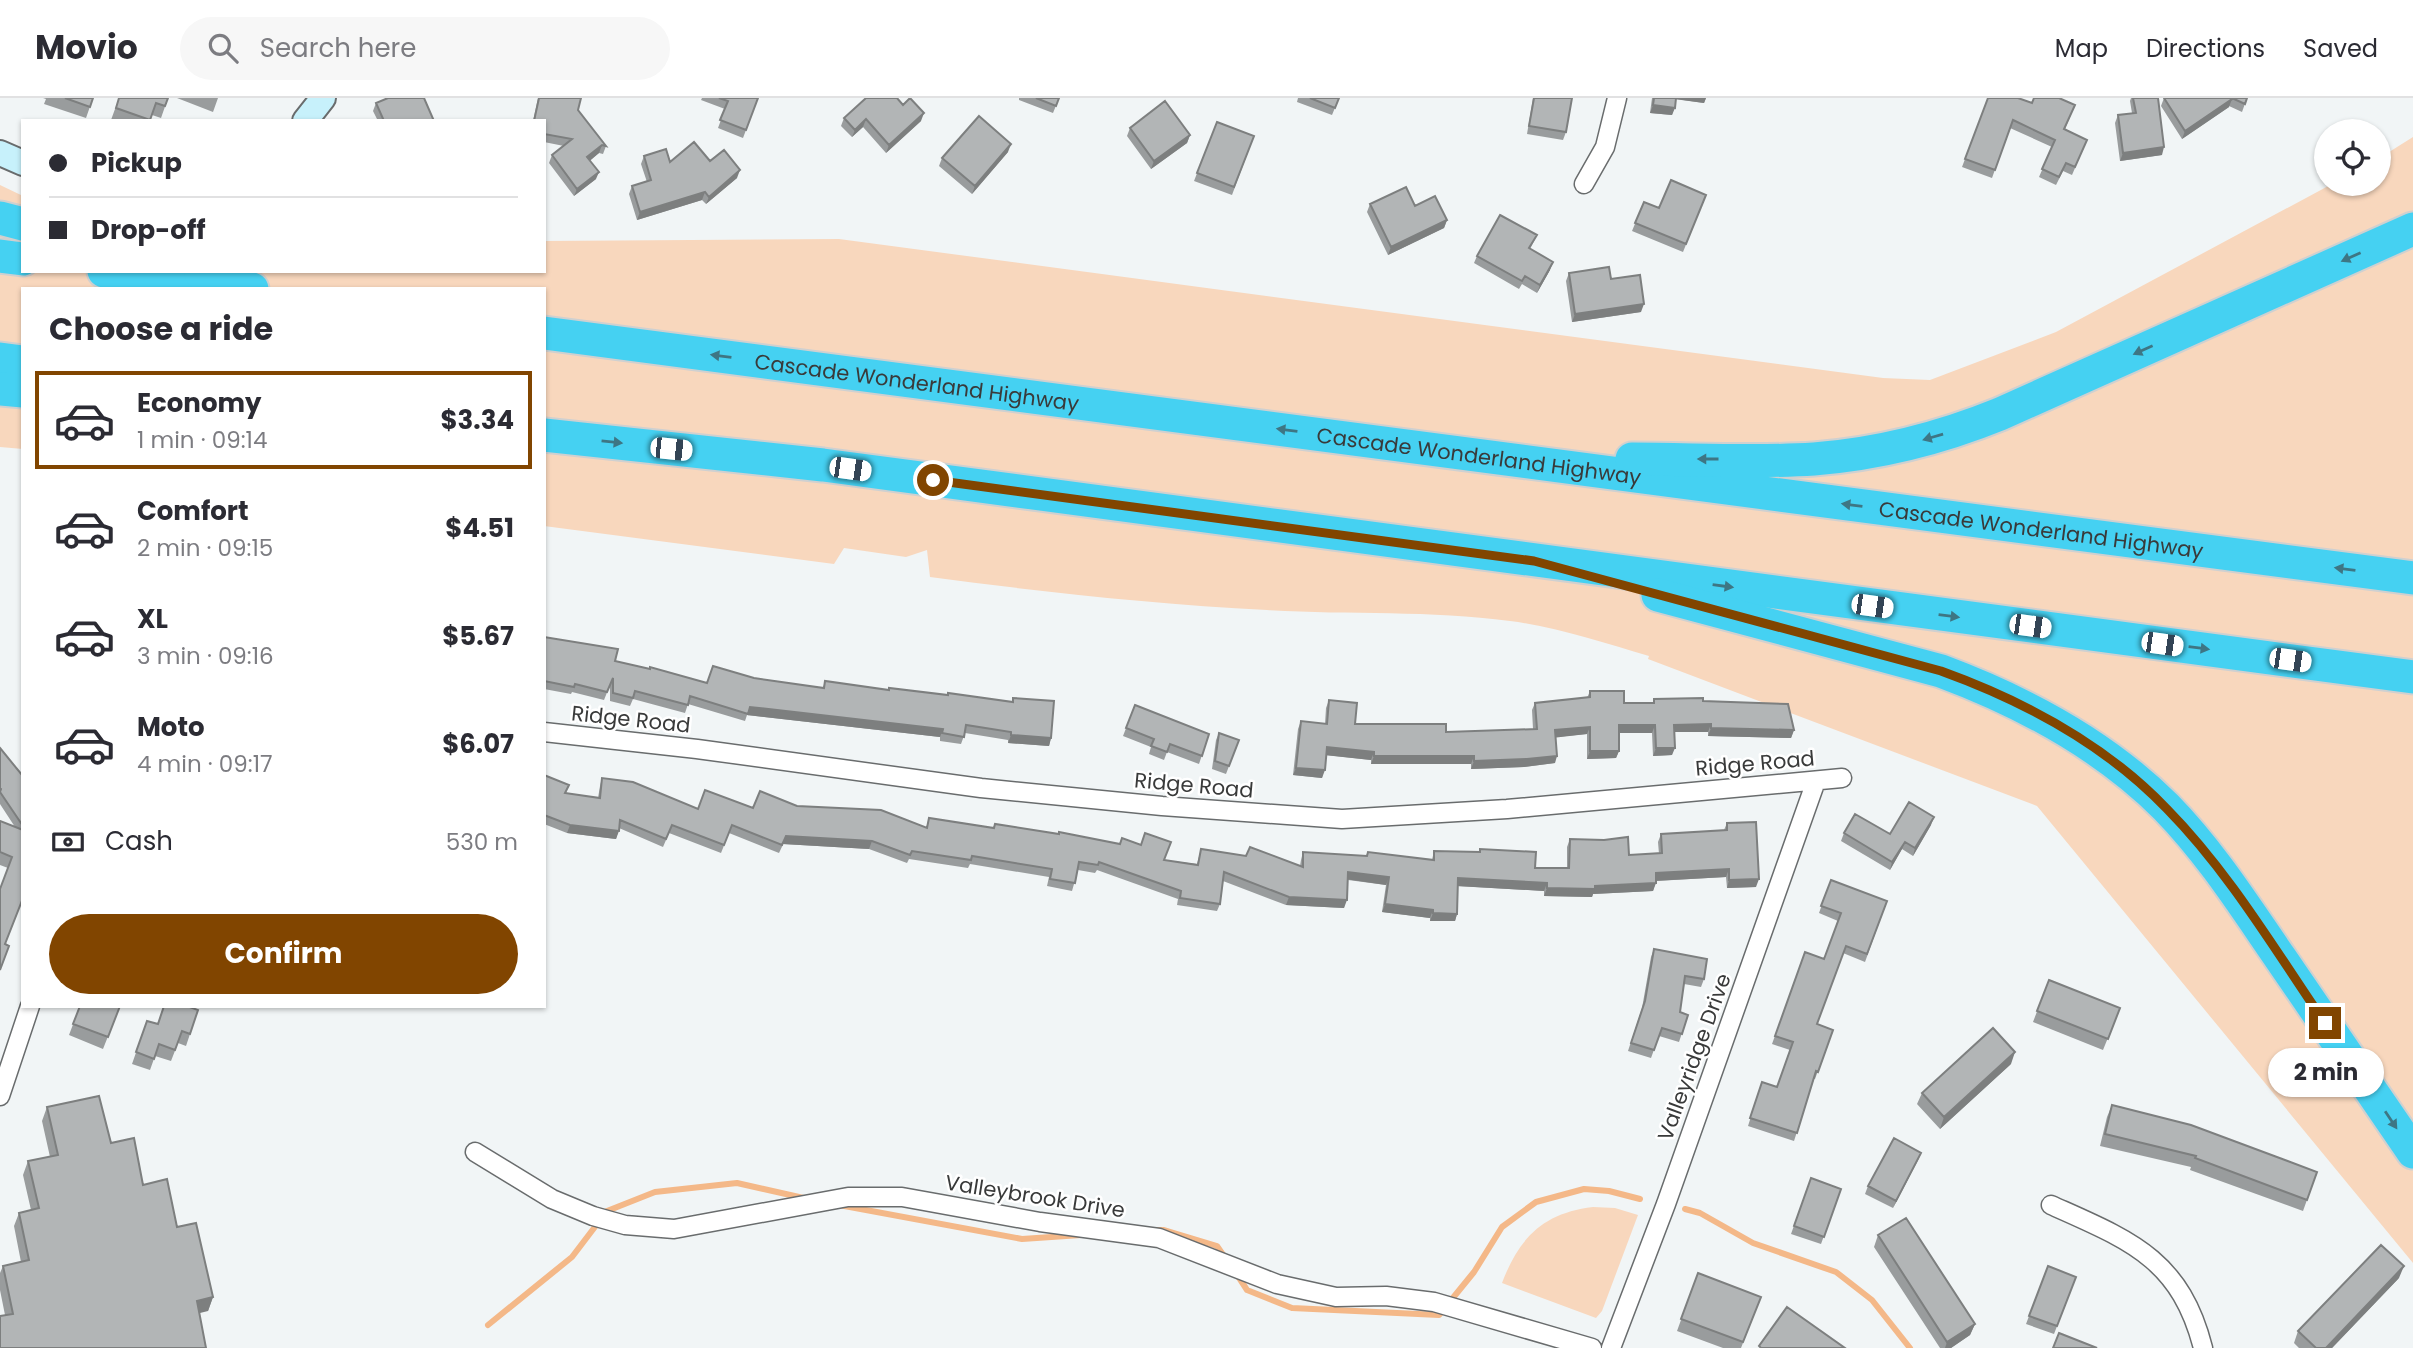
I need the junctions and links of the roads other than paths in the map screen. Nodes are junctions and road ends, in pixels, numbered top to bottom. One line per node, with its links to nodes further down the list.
1 (323, 98): 3 (street)
2 (1617, 98): 6 (street)
3 (307, 119)
4 (0, 153): 5 (street)
5 (21, 162)
6 (1584, 184)
7 (0, 218): 8 (highway)
8 (21, 223)
9 (2413, 229): 22 (highway, one-way to 22)
10 (0, 256): 11 (highway)
11 (21, 259)
12 (117, 273): 14 (highway)
13 (201, 273): 15 (highway)
14 (206, 287)
15 (246, 287)
16 (546, 333): 22 (highway, Cascade Wonderland Highway, one-way to 16)
17 (0, 359): 18 (highway)
18 (21, 362)
19 (0, 389): 20 (highway)
20 (21, 391)
21 (546, 435): 23 (highway, one-way to 23)
22 (1510, 460): 24 (highway, Cascade Wonderland Highway, one-way to 22)
23 (1534, 561): 25 (highway, one-way to 25); 33 (highway, one-way to 33)
24 (2413, 578)
25 (2413, 677)
26 (546, 732): 28 (street, Ridge Road)
27 (1842, 778): 28 (street, Ridge Road)
28 (1816, 781): 36 (street, Valleyridge Drive)
29 (29, 1008): 30 (street)
30 (5, 1065): 31 (street)
31 (0, 1096)
32 (475, 1152): 35 (street, Valleybrook Drive)
33 (2413, 1152)
34 (2051, 1205): 37 (street)
35 (1592, 1348)
36 (1611, 1348)
37 (2203, 1348)

